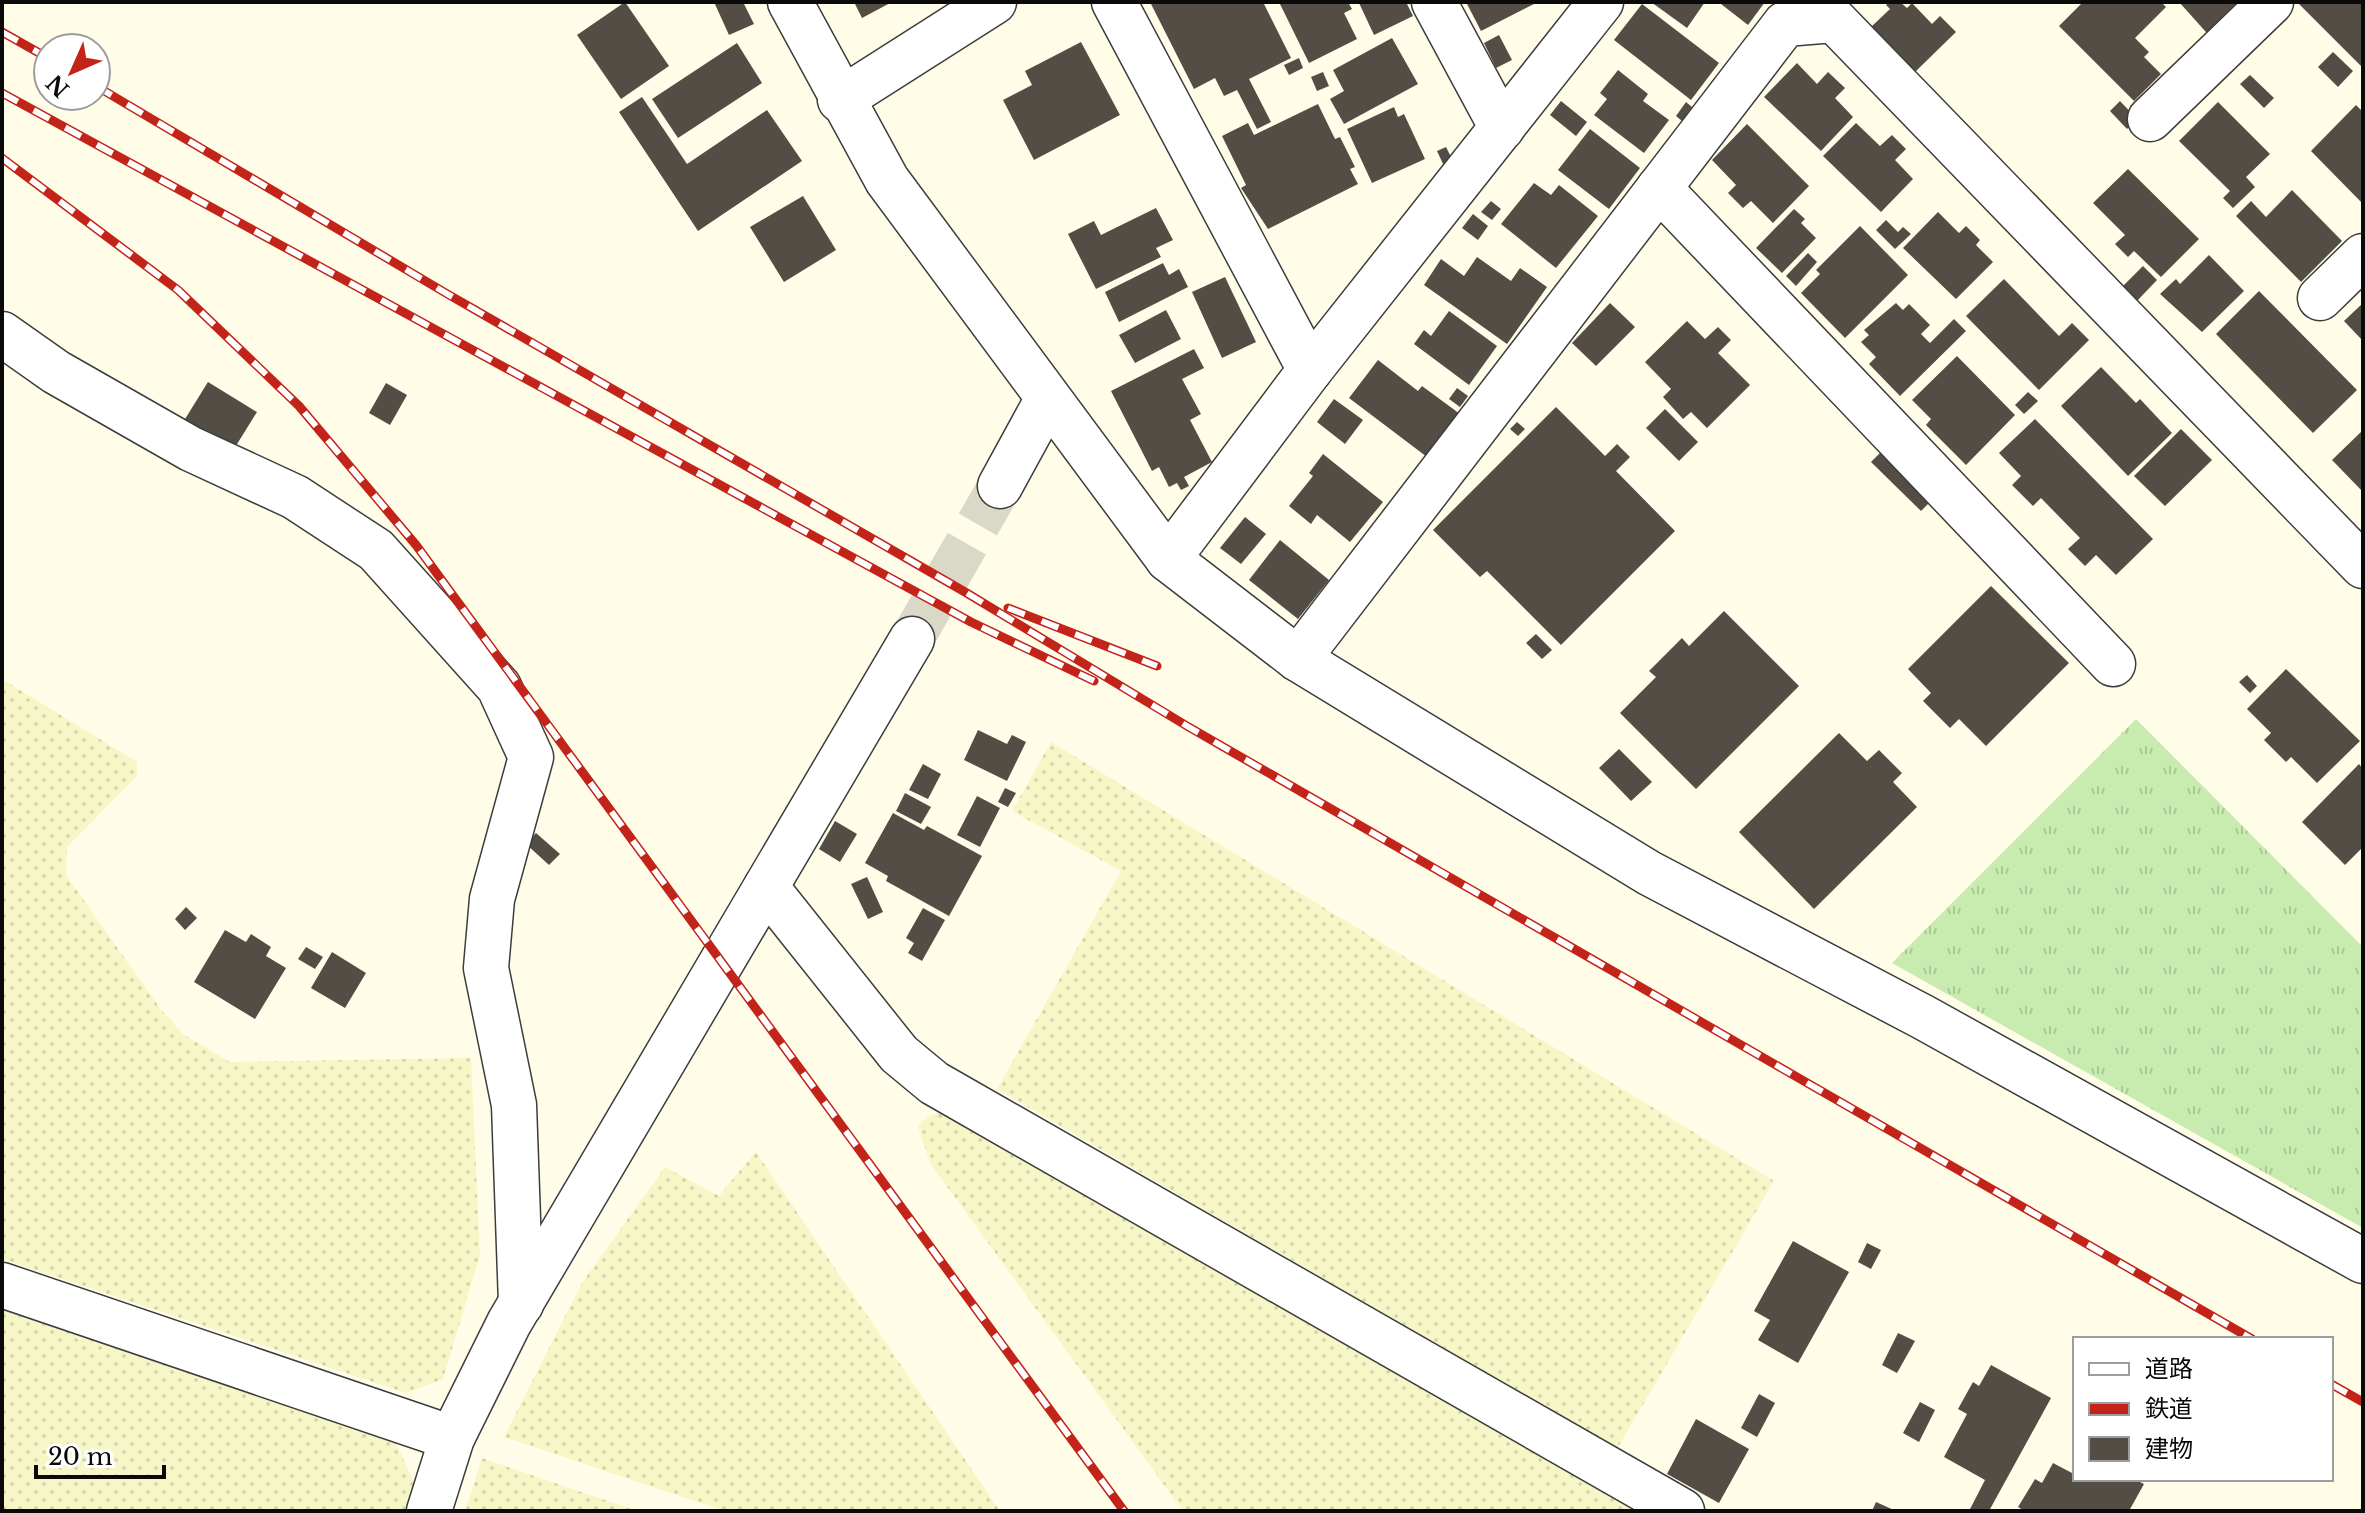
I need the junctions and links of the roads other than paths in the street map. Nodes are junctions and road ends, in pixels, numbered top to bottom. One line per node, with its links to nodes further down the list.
1 (790, 2): 7 (street)
2 (994, 2): 7 (street)
3 (1114, 2): 14 (street)
4 (1434, 2): 9 (street)
5 (1601, 2): 9 (street)
6 (2271, 2): 8 (street)
7 (840, 100): 15 (street)
8 (2150, 119)
9 (1502, 128): 14 (street)
10 (1659, 188): 18 (street); 20 (street); 21 (street)
11 (2363, 256): 12 (street)
12 (2320, 298)
13 (2, 334): 25 (street)
14 (1310, 370): 17 (street)
15 (1047, 400): 16 (street); 17 (street)
16 (1000, 486)
17 (1168, 559): 20 (street)
18 (2363, 566)
19 (912, 639): 22 (street)
20 (1298, 659): 23 (street)
21 (2113, 664)
22 (766, 887): 25 (street); 28 (street)
23 (2363, 1261)
24 (2, 1285): 26 (street)
25 (521, 1304): 26 (street)
26 (452, 1438): 27 (street)
27 (429, 1511)
28 (1682, 1511)

